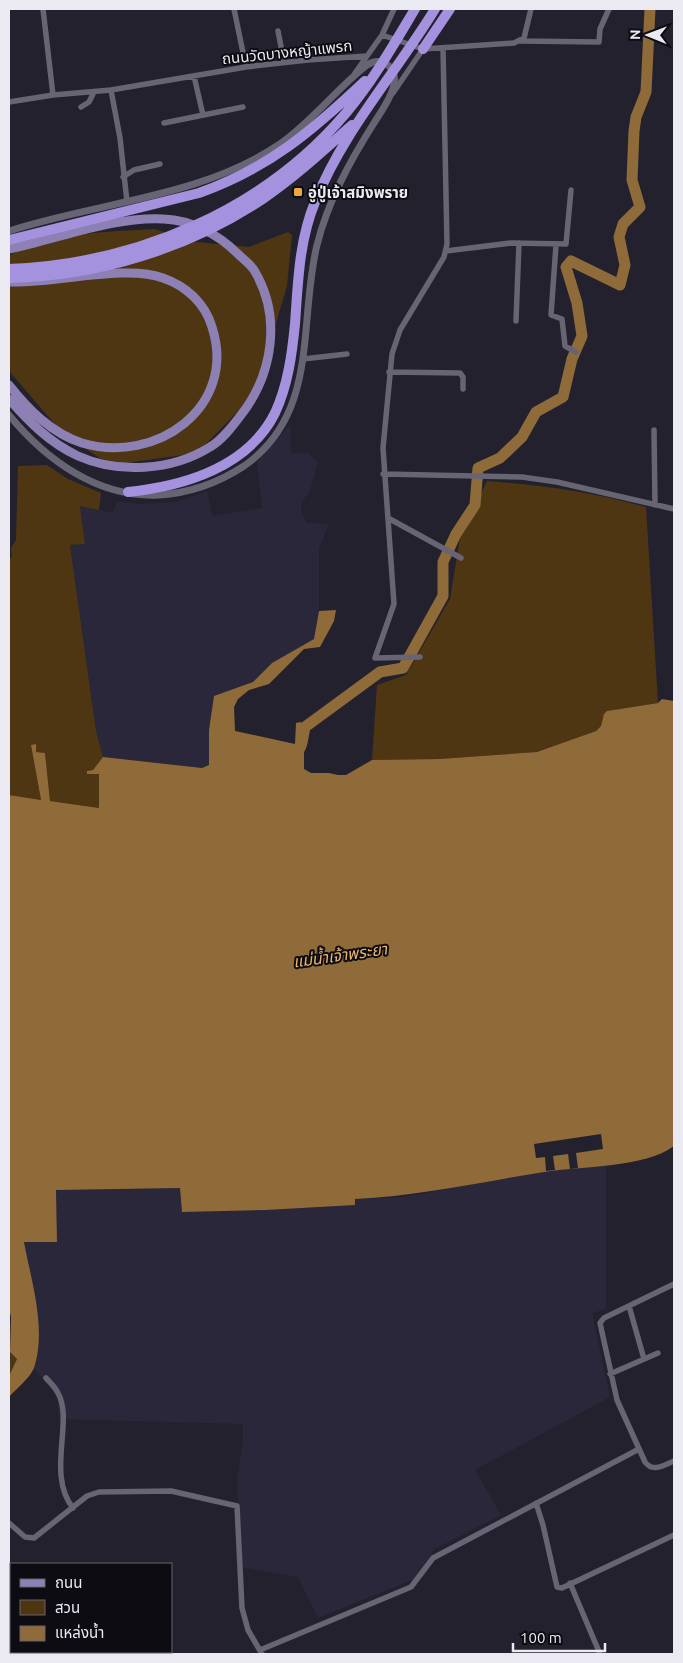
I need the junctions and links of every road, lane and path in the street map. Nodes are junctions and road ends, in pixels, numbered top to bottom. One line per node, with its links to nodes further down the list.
1 (43, 9): 22 (street)
2 (234, 9): 16 (street)
3 (394, 9): 10 (street, ถนนวัดบางหญ้าแพรก)
4 (415, 9): 17 (highway)
5 (435, 9): 28 (highway)
6 (450, 9): 12 (highway)
7 (531, 9): 11 (street)
8 (609, 9): 11 (street)
9 (278, 31): 15 (street)
10 (382, 35): 12 (street); 14 (street, ถนนวัดบางหญ้าแพรก)
11 (520, 41): 13 (street)
12 (423, 48): 13 (street); 23 (street)
13 (442, 48): 39 (street)
14 (367, 56): 15 (street, ถนนวัดบางหญ้าแพรก); 19 (street)
15 (284, 62): 16 (street, ถนนวัดบางหญ้าแพรก)
16 (246, 67): 18 (street, ถนนวัดบางหญ้าแพรก)
17 (380, 67): 35 (highway); 40 (highway)
18 (194, 76): 20 (street, ถนนวัดบางหญ้าแพรก); 27 (street)
19 (350, 80): 23 (street); 33 (street)
20 (111, 90): 21 (street, ถนนวัดบางหญ้าแพรก); 31 (street)
21 (94, 92): 22 (street, ถนนวัดบางหญ้าแพรก); 25 (street)
22 (53, 95): 24 (street, ถนนวัดบางหญ้าแพรก)
23 (392, 95): 46 (street)
24 (9, 102)
25 (80, 106)
26 (243, 106): 27 (street)
27 (203, 115): 29 (street)
28 (359, 119): 41 (highway); 54 (highway)
29 (164, 123)
30 (160, 164): 31 (street)
31 (123, 177): 33 (street)
32 (571, 190): 37 (street)
33 (127, 202): 34 (street)
34 (9, 231)
35 (9, 240)
36 (519, 243): 37 (street); 39 (street); 43 (street)
37 (556, 245): 44 (street)
38 (9, 249): 50 (main road)
39 (446, 251): 47 (street)
40 (9, 269)
41 (9, 278)
42 (9, 282): 48 (main road)
43 (516, 321)
44 (576, 352)
45 (346, 354): 46 (street)
46 (303, 358): 54 (street)
47 (390, 372): 49 (street); 53 (street)
48 (9, 385)
49 (463, 389)
50 (9, 398)
51 (9, 415): 54 (street)
52 (654, 430): 55 (street)
53 (383, 474): 55 (street); 57 (street)
54 (128, 492)
55 (655, 505): 56 (street)
56 (674, 509)
57 (388, 518): 58 (street); 59 (street)
58 (459, 557)
59 (420, 657)
60 (674, 1284): 61 (street)
61 (629, 1306): 63 (street); 64 (street)
62 (658, 1353): 63 (street)
63 (644, 1359): 64 (street)
64 (610, 1374): 66 (street)
65 (46, 1378): 69 (street)
66 (639, 1449): 67 (street); 68 (street)
67 (674, 1461)
68 (536, 1503): 72 (street); 73 (street)
69 (73, 1508): 70 (street); 73 (street)
70 (9, 1523)
71 (674, 1535): 72 (street)
72 (570, 1583): 74 (street)
73 (261, 1652)
74 (600, 1654)

